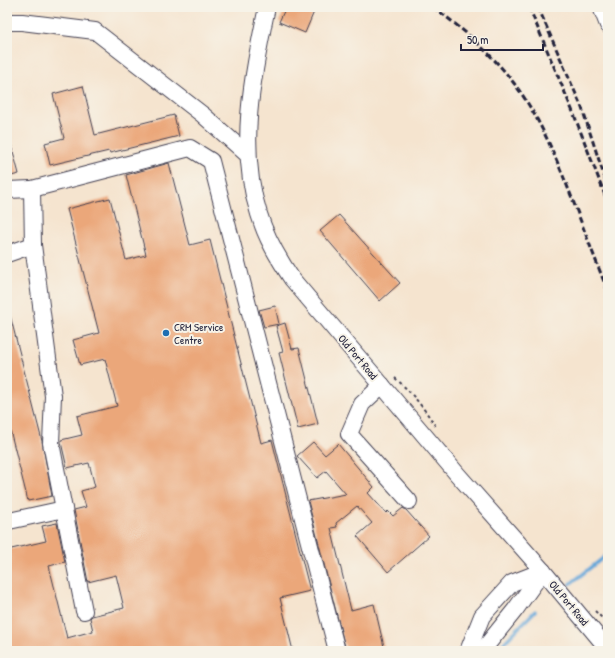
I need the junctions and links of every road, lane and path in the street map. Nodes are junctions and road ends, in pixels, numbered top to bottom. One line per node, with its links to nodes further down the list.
1 (267, 7): 5 (street, Old Port Road)
2 (601, 7): 4 (street)
3 (7, 22): 5 (street)
4 (608, 25)
5 (248, 155): 10 (street, Old Port Road)
6 (32, 189): 7 (street); 8 (street); 20 (street)
7 (7, 190)
8 (33, 245): 9 (street); 13 (street)
9 (7, 254)
10 (386, 380): 11 (path); 12 (street); 15 (street, Old Port Road)
11 (436, 427)
12 (409, 501)
13 (64, 509): 14 (street); 17 (street)
14 (8, 521)
15 (543, 571): 19 (street, Old Port Road); 21 (street); 22 (street)
16 (590, 607): 18 (path)
17 (84, 611)
18 (608, 624)
19 (608, 650)
20 (337, 651)
21 (468, 651)
22 (482, 651)

